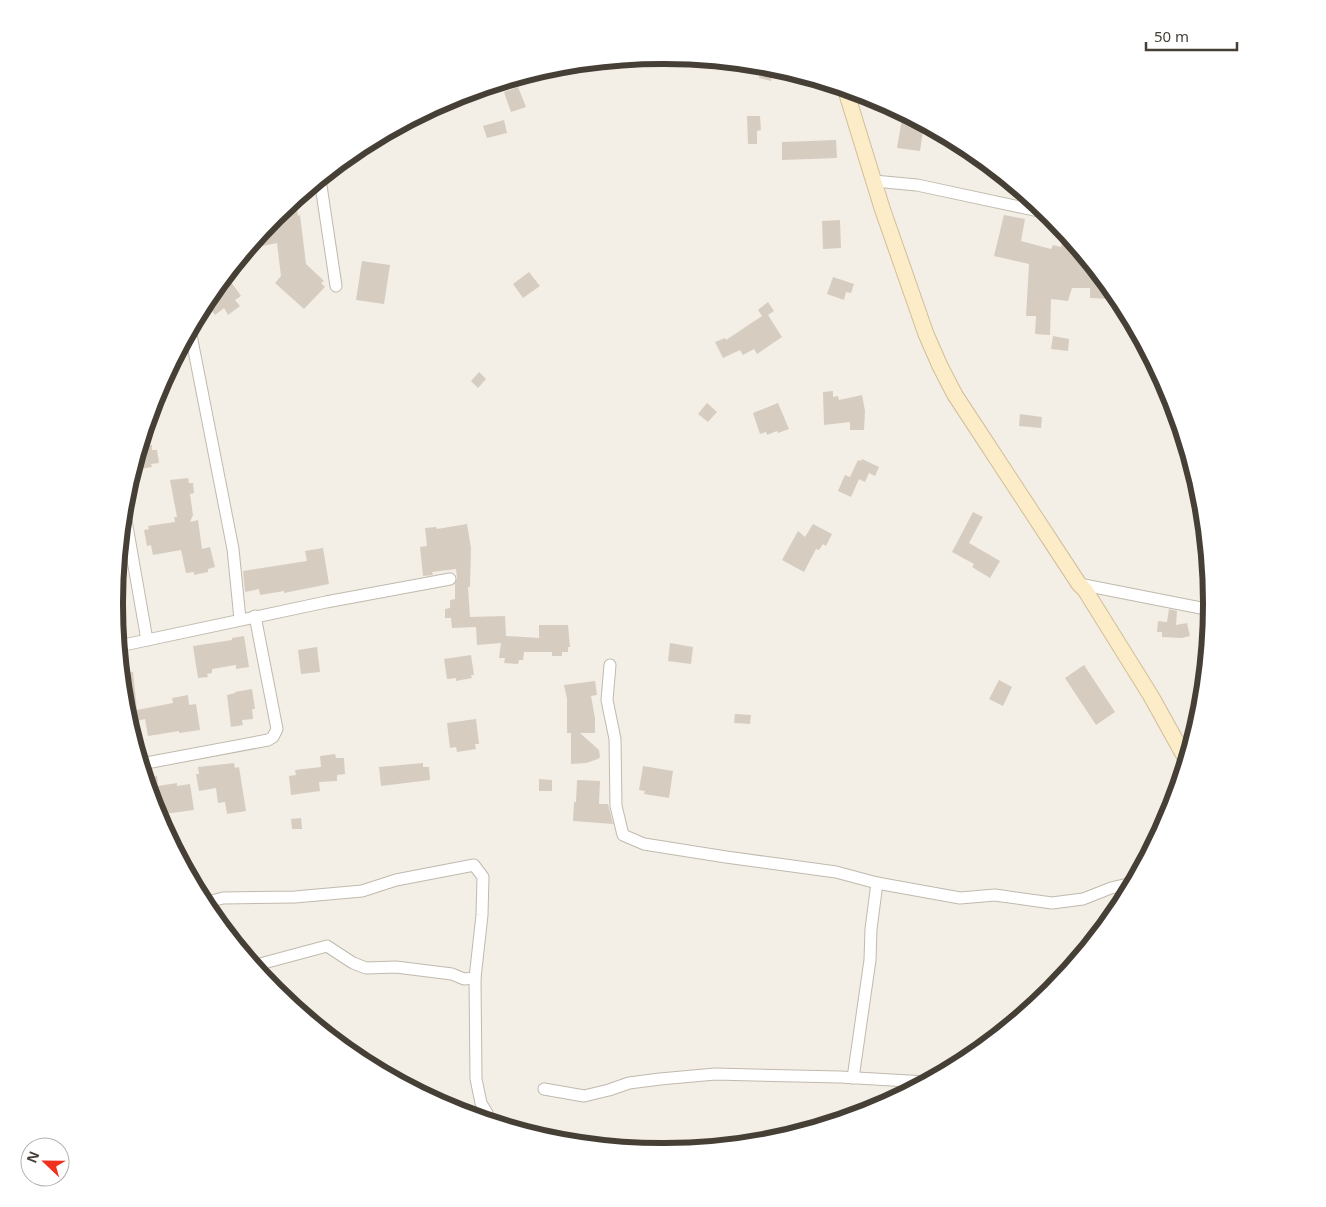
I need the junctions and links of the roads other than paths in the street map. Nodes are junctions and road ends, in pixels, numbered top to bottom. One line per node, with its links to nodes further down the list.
1 (848, 96): 2 (street)
2 (874, 181): 4 (street); 9 (street)
3 (321, 186): 5 (street)
4 (1031, 209)
5 (336, 286)
6 (192, 341): 12 (street)
7 (128, 532): 13 (street)
8 (450, 579): 11 (street)
9 (1079, 584): 10 (street); 16 (street)
10 (1203, 608)
11 (255, 616): 12 (street); 17 (street)
12 (240, 619): 13 (street)
13 (147, 640): 14 (street)
14 (125, 645)
15 (610, 665): 18 (street)
16 (1182, 751)
17 (148, 763)
18 (876, 883): 19 (street); 23 (street)
19 (1123, 885)
20 (213, 901): 22 (street)
21 (261, 963): 22 (street)
22 (475, 978): 26 (street)
23 (853, 1078): 24 (street); 25 (street)
24 (914, 1081)
25 (544, 1089)
26 (487, 1114)

